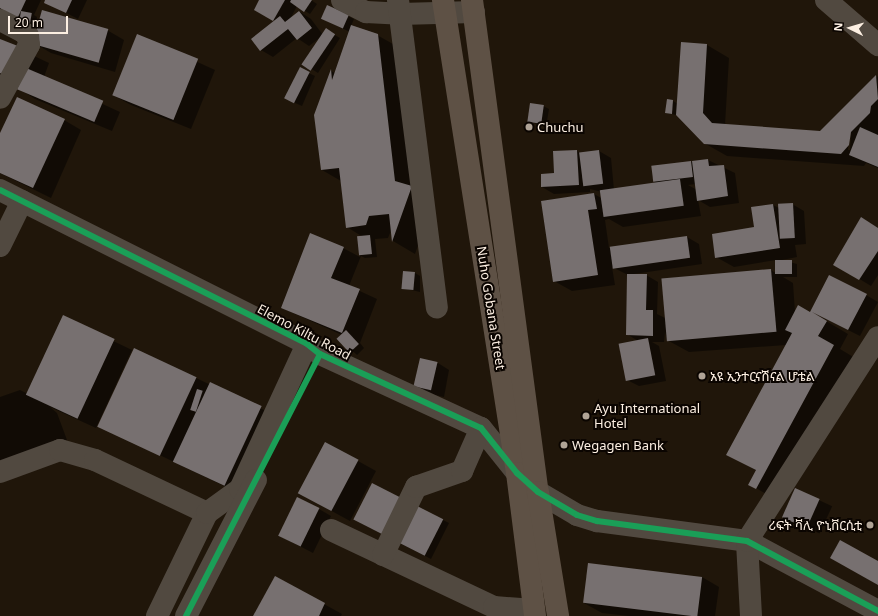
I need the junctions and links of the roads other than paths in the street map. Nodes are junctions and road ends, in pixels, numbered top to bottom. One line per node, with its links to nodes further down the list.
1 (342, 0): 4 (street)
2 (826, 0): 7 (street)
3 (473, 6): 5 (street); 18 (main road, Nuho Gobana Street)
4 (399, 7): 5 (street); 12 (street)
5 (444, 7): 17 (main road, Nuho Gobana Street)
6 (0, 20): 8 (street)
7 (878, 45)
8 (0, 98)
9 (0, 190): 10 (street, Elemo Kiltu Road)
10 (22, 201): 11 (street); 14 (street, Elemo Kiltu Road)
11 (0, 246)
12 (436, 308)
13 (878, 337): 21 (street)
14 (313, 349): 15 (street, Elemo Kiltu Road); 19 (street); 26 (street)
15 (481, 428): 17 (street, Elemo Kiltu Road); 22 (street)
16 (0, 472): 19 (street)
17 (517, 473): 18 (street, Elemo Kiltu Road); 24 (main road, Nuho Gobana Street)
18 (538, 492): 21 (street, Elemo Kiltu Road); 27 (main road, Nuho Gobana Street)
19 (207, 513): 25 (street)
20 (330, 530): 22 (street)
21 (748, 541): 23 (street); 28 (street)
22 (383, 555): 24 (street)
23 (878, 612)
24 (534, 613)
25 (157, 616)
26 (186, 616)
27 (558, 616)
28 (751, 616)

